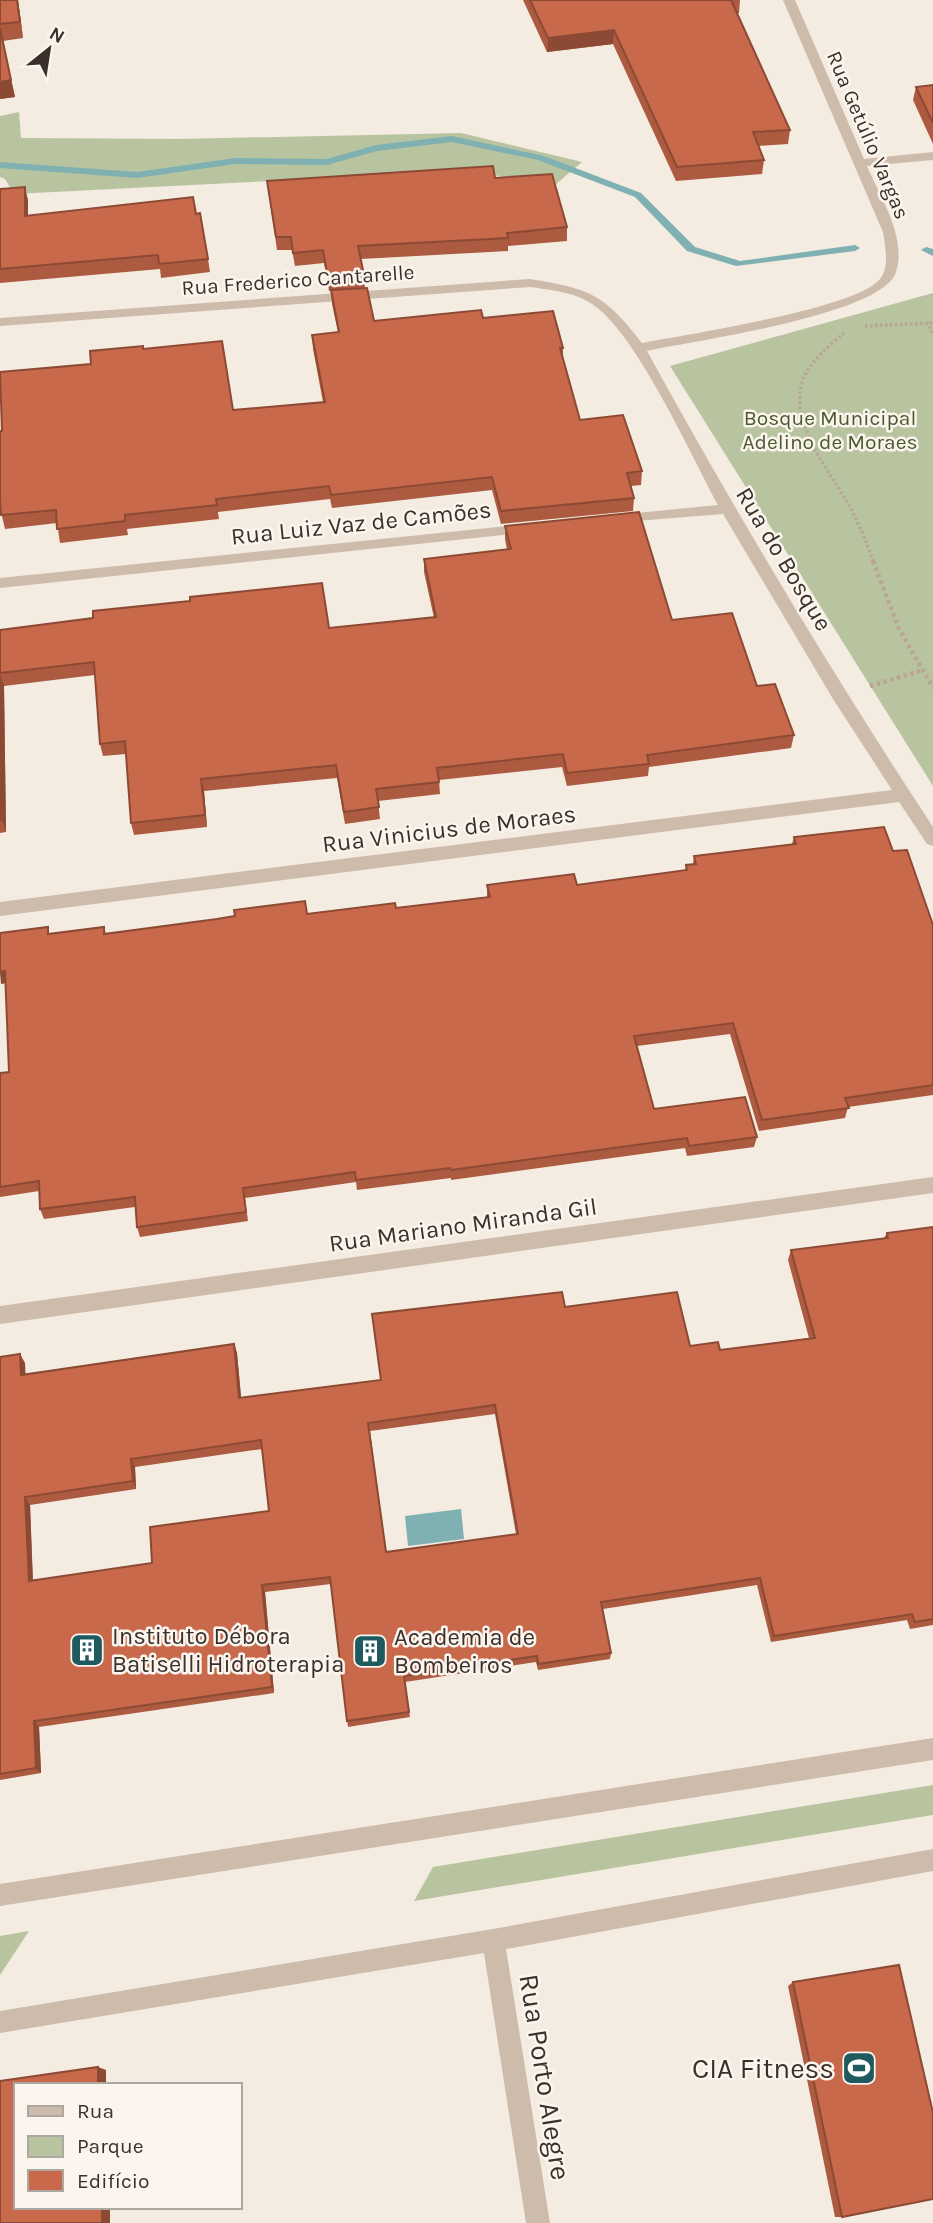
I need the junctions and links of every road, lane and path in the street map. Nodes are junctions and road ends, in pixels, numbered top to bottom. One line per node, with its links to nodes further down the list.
1 (789, 0): 3 (street, Rua Getúlio Vargas)
2 (933, 156): 3 (street)
3 (860, 163): 11 (street, Rua Getúlio Vargas)
4 (597, 301): 6 (street, Rua Frederico Cantarelle); 11 (street, Rua do Bosque)
5 (926, 321): 7 (path); 8 (path); 10 (path)
6 (0, 322)
7 (933, 323)
8 (862, 327)
9 (849, 328): 16 (path)
10 (933, 332)
11 (639, 348): 12 (street, Rua do Bosque)
12 (727, 509): 13 (street); 18 (street, Rua do Bosque)
13 (595, 523)
14 (540, 528): 15 (street, Rua Luiz Vaz de Camões)
15 (0, 583)
16 (920, 671): 17 (path); 18 (path)
17 (933, 688)
18 (838, 695): 19 (street, Rua do Bosque)
19 (905, 794): 20 (street, Rua do Bosque); 21 (street, Rua Vinicius de Moraes)
20 (933, 840)
21 (0, 909)
22 (933, 1185): 23 (street, Rua Mariano Miranda Gil)
23 (0, 1315)
24 (933, 1749): 26 (street)
25 (933, 1860): 27 (street)
26 (0, 1895)
27 (493, 1940): 28 (street); 29 (street, Rua Porto Alegre)
28 (0, 2022)
29 (538, 2223)

